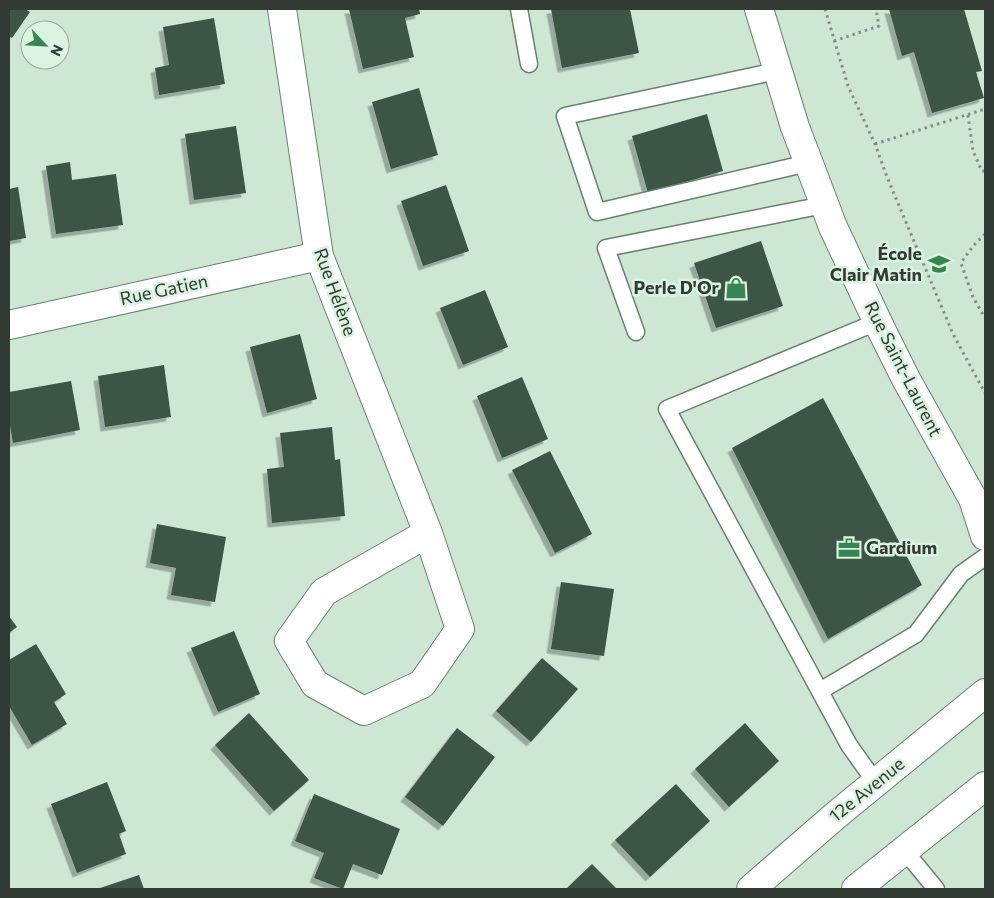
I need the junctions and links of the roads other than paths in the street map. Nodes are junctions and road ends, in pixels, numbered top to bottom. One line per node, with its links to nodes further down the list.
1 (282, 9): 8 (street, Rue Hélène)
2 (519, 9): 4 (lane)
3 (759, 9): 5 (street, Rue Saint-Laurent)
4 (529, 64)
5 (777, 71): 6 (street, Rue Saint-Laurent); 6 (lane)
6 (808, 163): 7 (street, Rue Saint-Laurent)
7 (824, 205): 9 (street, Rue Saint-Laurent); 11 (lane)
8 (319, 256): 10 (street, Rue Gatien); 13 (street, Rue Hélène)
9 (877, 322): 12 (street, Rue Saint-Laurent); 16 (lane)
10 (9, 325)
11 (636, 332)
12 (979, 506): 14 (street, Rue Saint-Laurent)
13 (428, 533): 13 (street, Rue Hélène)
14 (985, 536)
15 (985, 557): 16 (lane)
16 (820, 691): 18 (lane)
17 (985, 693): 18 (street, 12e Avenue)
18 (876, 783): 21 (street, 12e Avenue)
19 (985, 786): 20 (street)
20 (904, 850): 22 (street); 23 (lane)
21 (751, 889)
22 (856, 889)
23 (936, 889)

